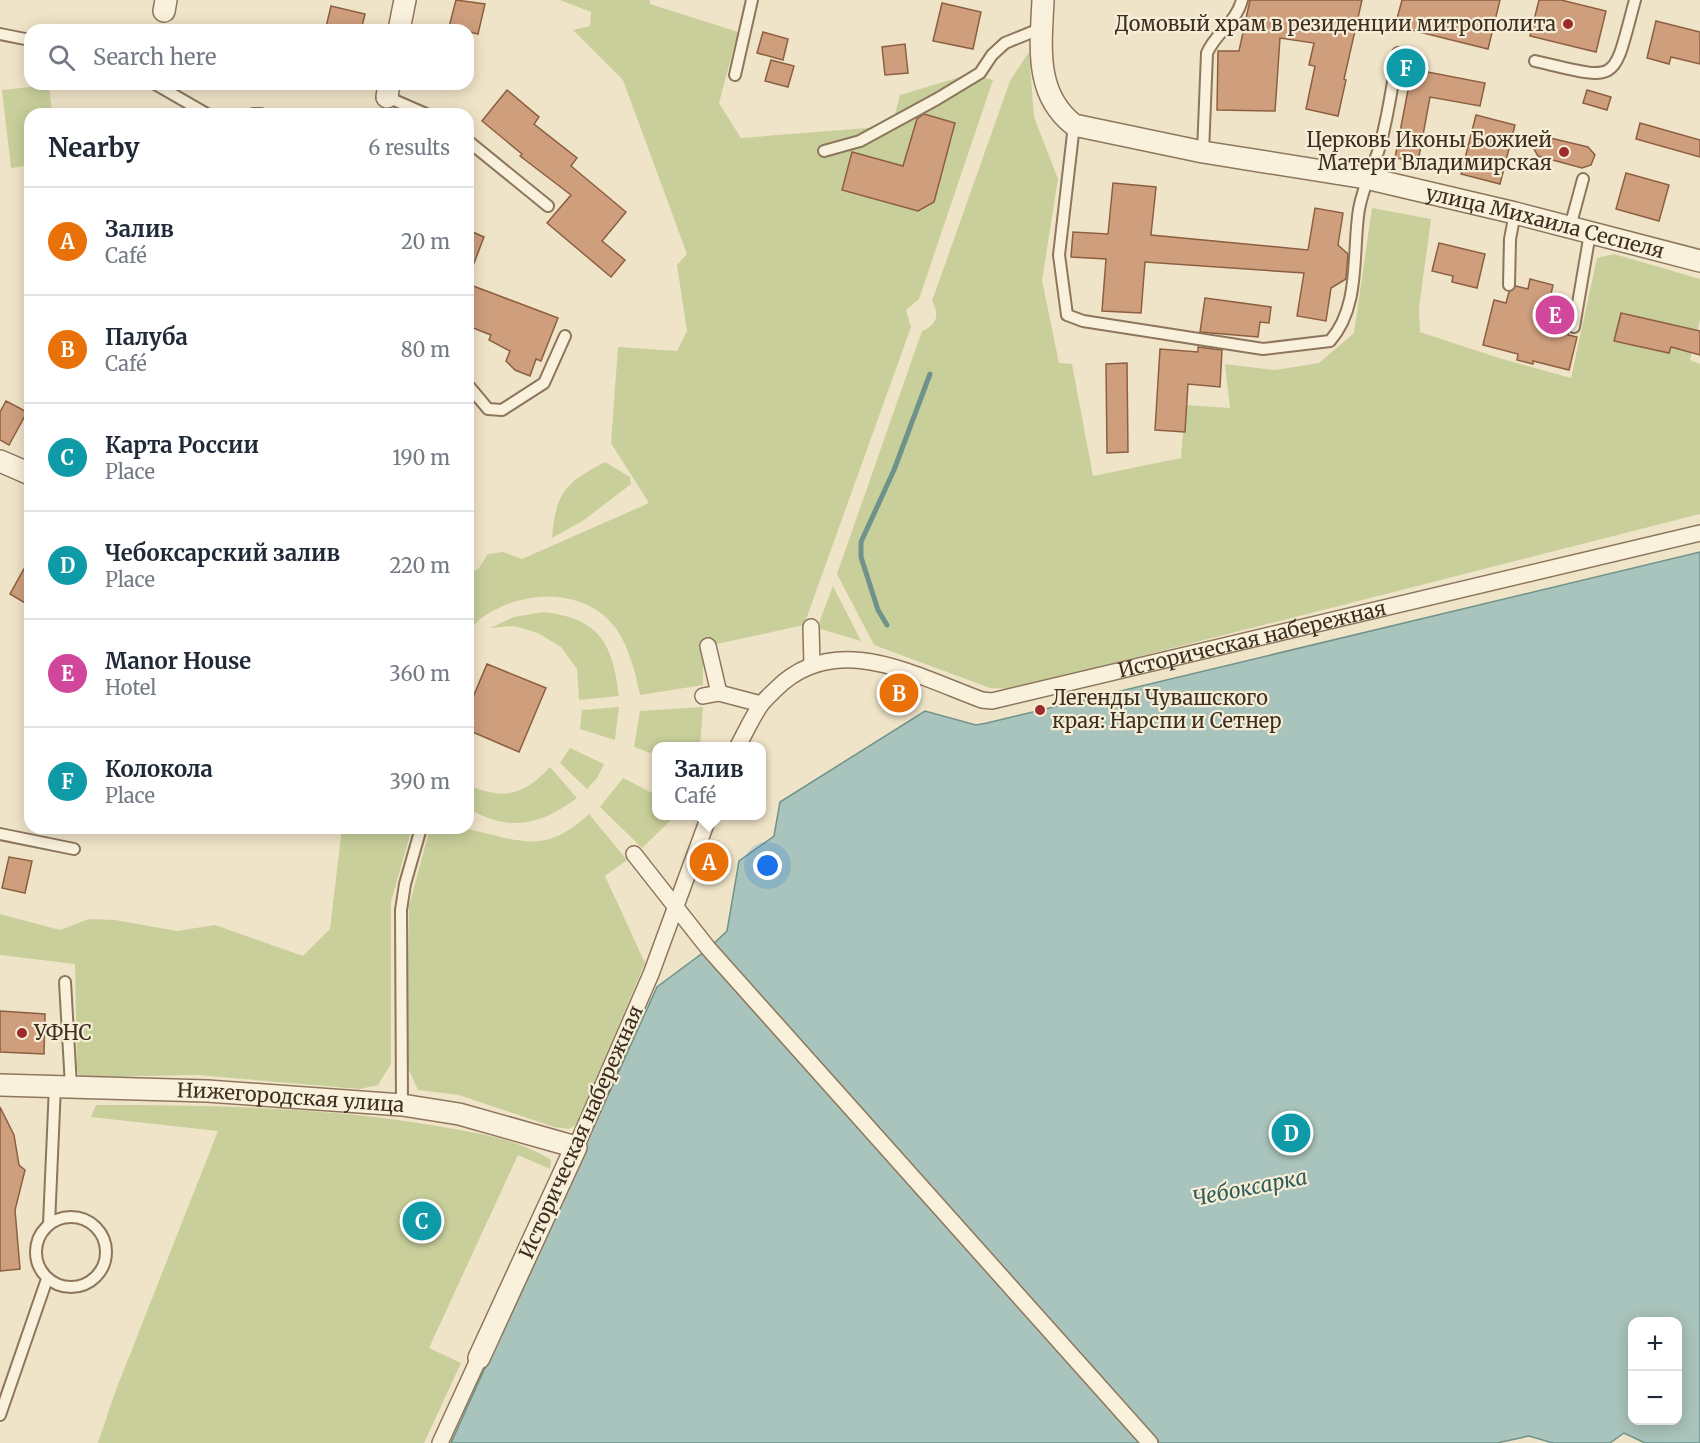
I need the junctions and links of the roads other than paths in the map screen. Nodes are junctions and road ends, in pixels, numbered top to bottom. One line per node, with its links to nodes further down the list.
1 (405, 0): 6 (street)
2 (752, 0): 12 (lane)
3 (1043, 0): 7 (street)
4 (1242, 0): 20 (lane)
5 (1635, 0): 11 (lane)
6 (400, 24)
7 (1042, 28): 17 (street); 19 (lane)
8 (0, 34): 9 (lane)
9 (24, 39)
10 (1398, 52): 21 (lane)
11 (1535, 61)
12 (735, 75)
13 (165, 90): 15 (lane)
14 (388, 91): 16 (lane)
15 (197, 108)
16 (416, 108)
17 (1074, 125): 20 (street, улица Михаила Сеспеля); 21 (lane)
18 (474, 146): 23 (lane)
19 (824, 151)
20 (1203, 152): 21 (street, улица Михаила Сеспеля)
21 (1366, 178): 24 (street, улица Михаила Сеспеля)
22 (1583, 178): 25 (lane)
23 (548, 206)
24 (1515, 213): 25 (street, улица Михаила Сеспеля); 27 (lane)
25 (1580, 230): 26 (street, улица Михаила Сеспеля); 28 (lane)
26 (1700, 261)
27 (1509, 285)
28 (1574, 327)
29 (565, 336): 30 (lane)
30 (474, 392)
31 (0, 461): 32 (street)
32 (24, 471)
33 (1700, 533): 36 (street, Историческая набережная)
34 (811, 627): 36 (street)
35 (708, 646): 37 (street)
36 (812, 665): 37 (street, Историческая набережная)
37 (760, 704): 38 (street, Историческая набережная)
38 (741, 742)
39 (708, 820): 44 (street, Историческая набережная)
40 (0, 834): 42 (lane)
41 (419, 834): 48 (lane)
42 (74, 849)
43 (634, 854): 44 (street)
44 (676, 905): 49 (street, Историческая набережная); 55 (street)
45 (65, 982): 47 (lane)
46 (0, 1085): 47 (street, Нижегородская улица)
47 (63, 1086): 48 (street, Нижегородская улица); 50 (lane)
48 (402, 1105): 49 (street, Нижегородская улица)
49 (576, 1147): 52 (street, Историческая набережная)
50 (49, 1224): 51 (lane); 51 (lane)
51 (46, 1279): 53 (lane)
52 (479, 1358): 54 (street, Историческая набережная)
53 (0, 1415)
54 (440, 1443)
55 (1150, 1443)

